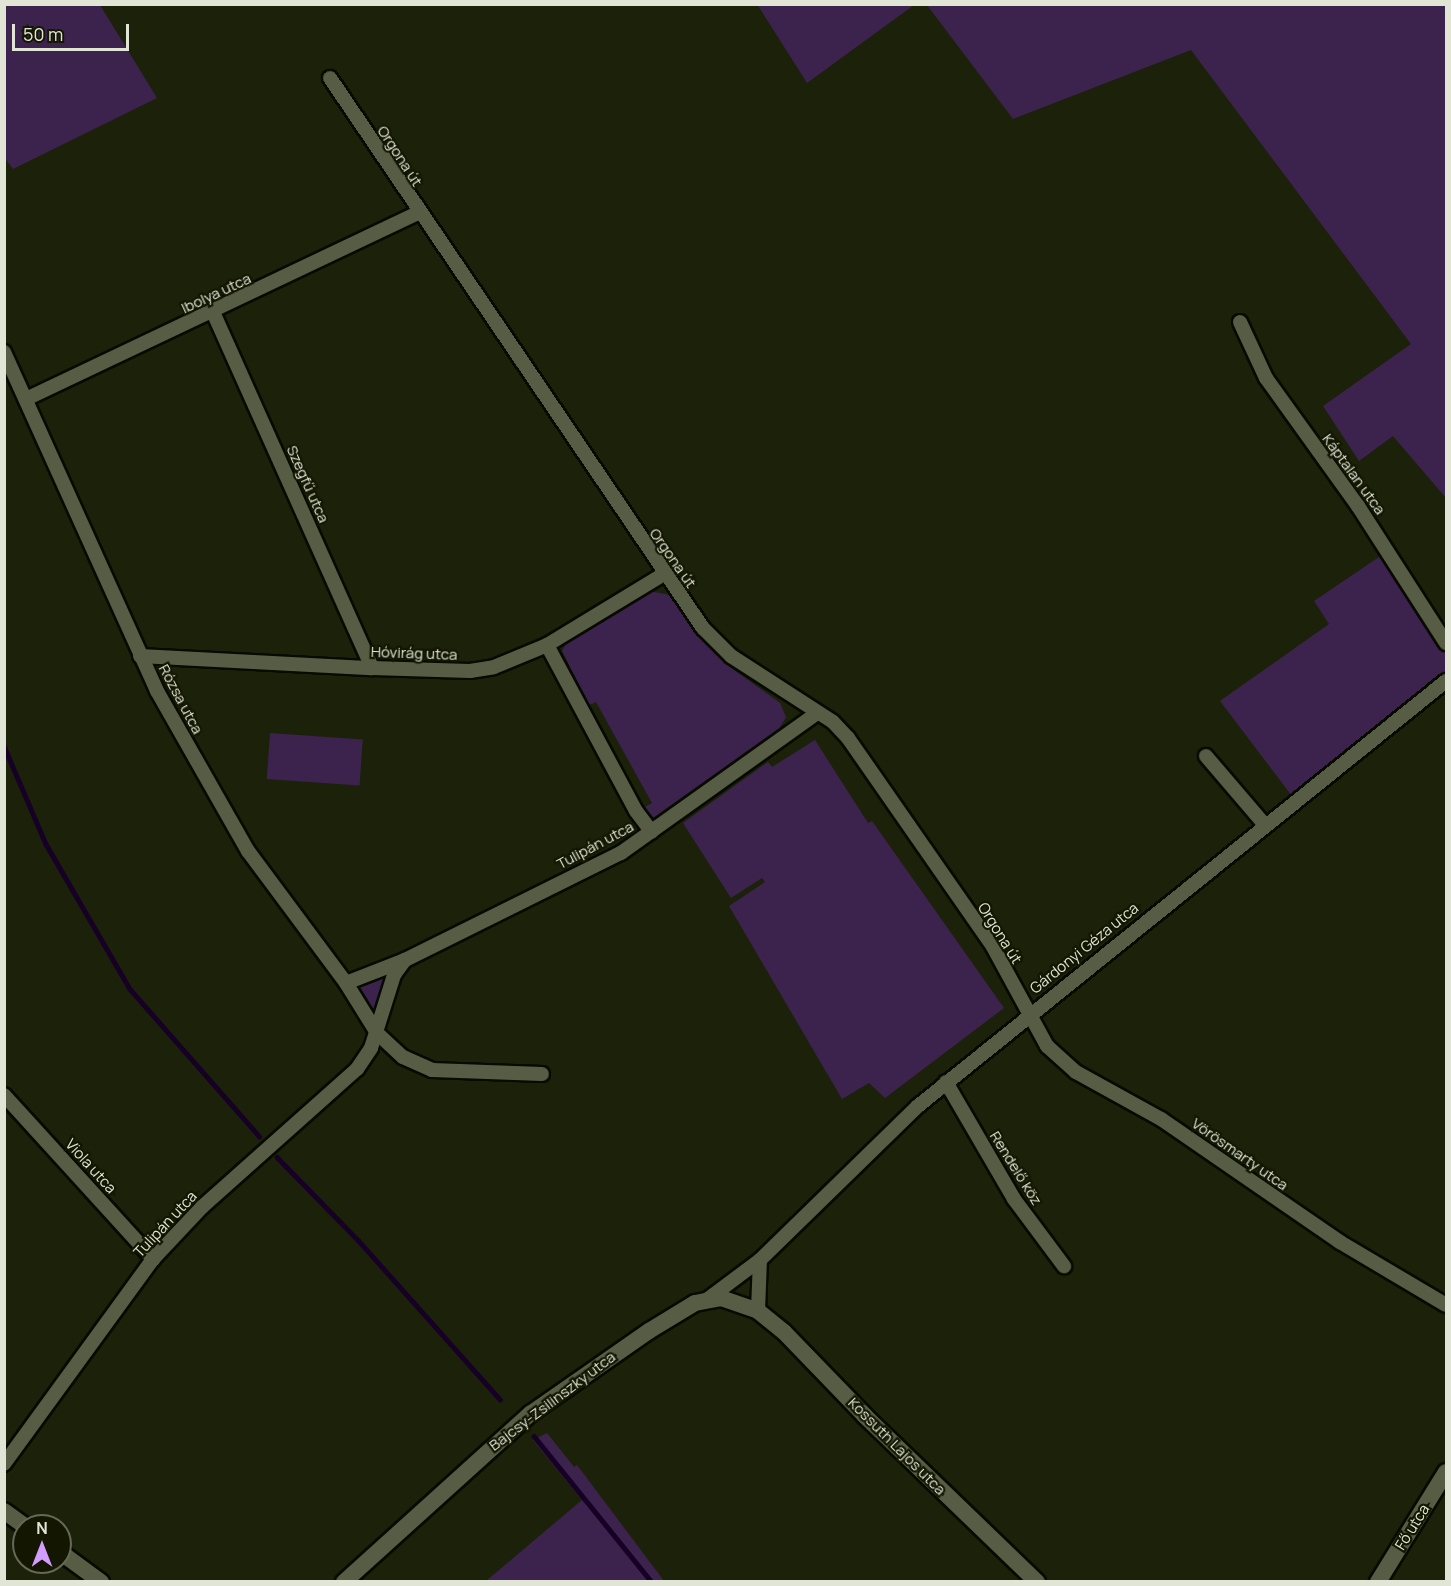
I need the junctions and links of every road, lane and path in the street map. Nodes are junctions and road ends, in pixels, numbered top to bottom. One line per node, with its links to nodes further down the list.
1 (330, 78): 2 (street, Orgona út)
2 (418, 213): 3 (street, Ibolya utca); 7 (street, Orgona út)
3 (213, 312): 6 (street, Ibolya utca); 11 (street, Szegfű utca)
4 (1240, 322): 8 (street, Káptalan utca)
5 (4, 352): 6 (street, Rózsa utca)
6 (26, 399): 10 (street, Rózsa utca)
7 (664, 574): 9 (street, Hóvirág utca); 13 (street, Orgona út)
8 (1446, 643)
9 (546, 645): 11 (street, Hóvirág utca); 16 (street)
10 (140, 656): 11 (street, Hóvirág utca); 18 (street, Rózsa utca)
11 (372, 668)
12 (1446, 681): 15 (street, Gárdonyi Géza utca)
13 (816, 714): 16 (street, Tulipán utca); 19 (street, Orgona út)
14 (1206, 756): 15 (street)
15 (1264, 824): 19 (street, Gárdonyi Géza utca)
16 (652, 832): 17 (street, Tulipán utca)
17 (405, 960): 18 (street, Tulipán utca); 20 (street, Tulipán utca)
18 (346, 982): 20 (street, Rózsa utca)
19 (1028, 1016): 22 (street, Gárdonyi Géza utca); 28 (street, Vörösmarty utca)
20 (377, 1033): 21 (street); 24 (street, Tulipán utca)
21 (542, 1074)
22 (946, 1082): 25 (street, Gárdonyi Géza utca); 26 (street, Rendelő köz)
23 (4, 1095): 24 (street, Viola utca)
24 (153, 1259): 30 (street, Tulipán utca)
25 (760, 1260): 27 (street, Gárdonyi Géza utca); 29 (street)
26 (1064, 1266)
27 (708, 1299): 29 (street); 34 (street, Bajcsy-Zsilinszky utca)
28 (1446, 1305)
29 (758, 1311): 35 (street, Kossuth Lajos utca)
30 (4, 1464)
31 (1446, 1472): 36 (street, Fő utca)
32 (72, 1560): 33 (street)
33 (101, 1581)
34 (344, 1581)
35 (1037, 1581)
36 (1378, 1581)

